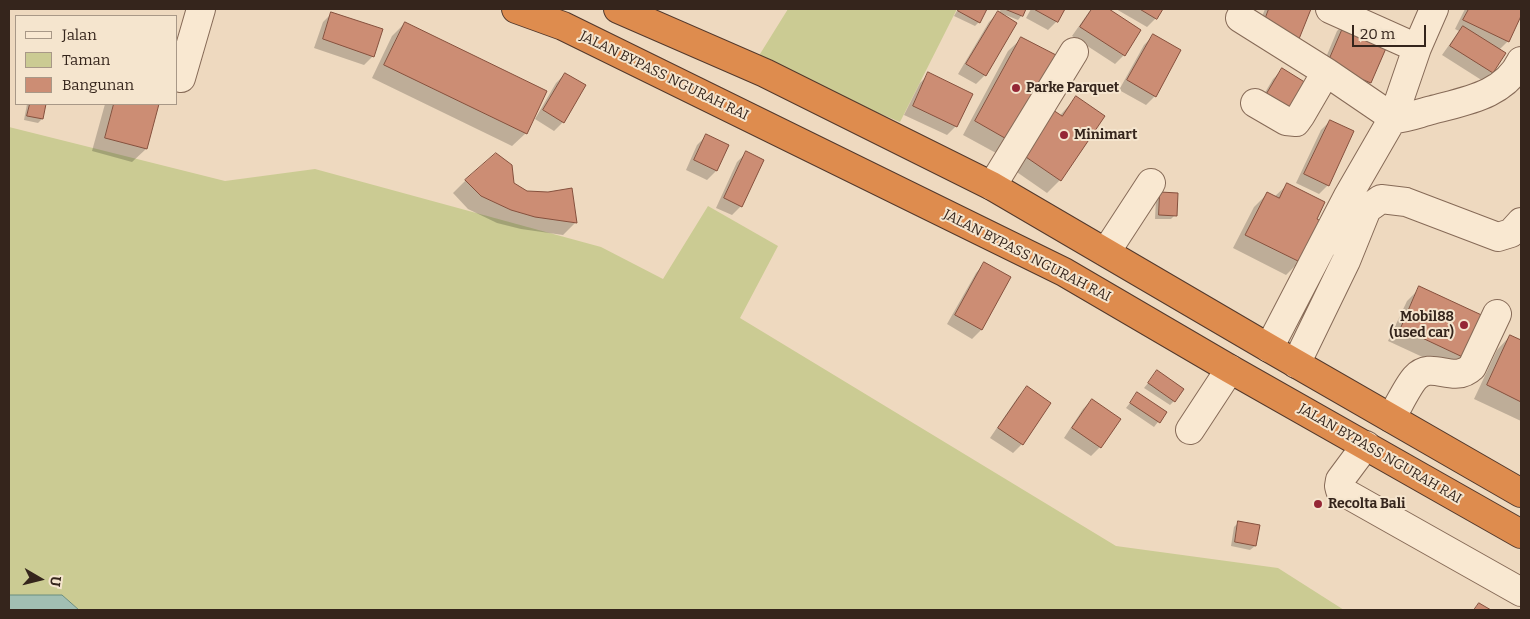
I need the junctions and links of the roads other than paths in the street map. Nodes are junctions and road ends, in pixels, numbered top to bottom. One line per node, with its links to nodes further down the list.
1 (201, 9): 11 (street)
2 (516, 9): 21 (highway, JALAN BYPASS NGURAH RAI)
3 (618, 9): 15 (highway)
4 (1330, 9): 7 (street)
5 (1434, 9): 7 (street)
6 (1240, 18): 10 (street)
7 (1417, 48): 13 (street)
8 (1074, 52): 15 (street)
9 (1521, 61): 13 (street)
10 (1326, 72): 12 (street); 13 (street)
11 (181, 78)
12 (1255, 103)
13 (1393, 118): 19 (street)
14 (1150, 183): 17 (street)
15 (992, 186): 17 (highway)
16 (1521, 222): 20 (street)
17 (1106, 252): 19 (highway)
18 (1496, 314): 22 (street)
19 (1269, 348): 20 (highway)
20 (1296, 364): 22 (highway)
21 (1230, 369): 23 (street); 24 (highway, JALAN BYPASS NGURAH RAI)
22 (1391, 418): 25 (highway)
23 (1190, 430)
24 (1366, 445): 26 (highway, JALAN BYPASS NGURAH RAI); 27 (street)
25 (1521, 493)
26 (1521, 534)
27 (1521, 592)

